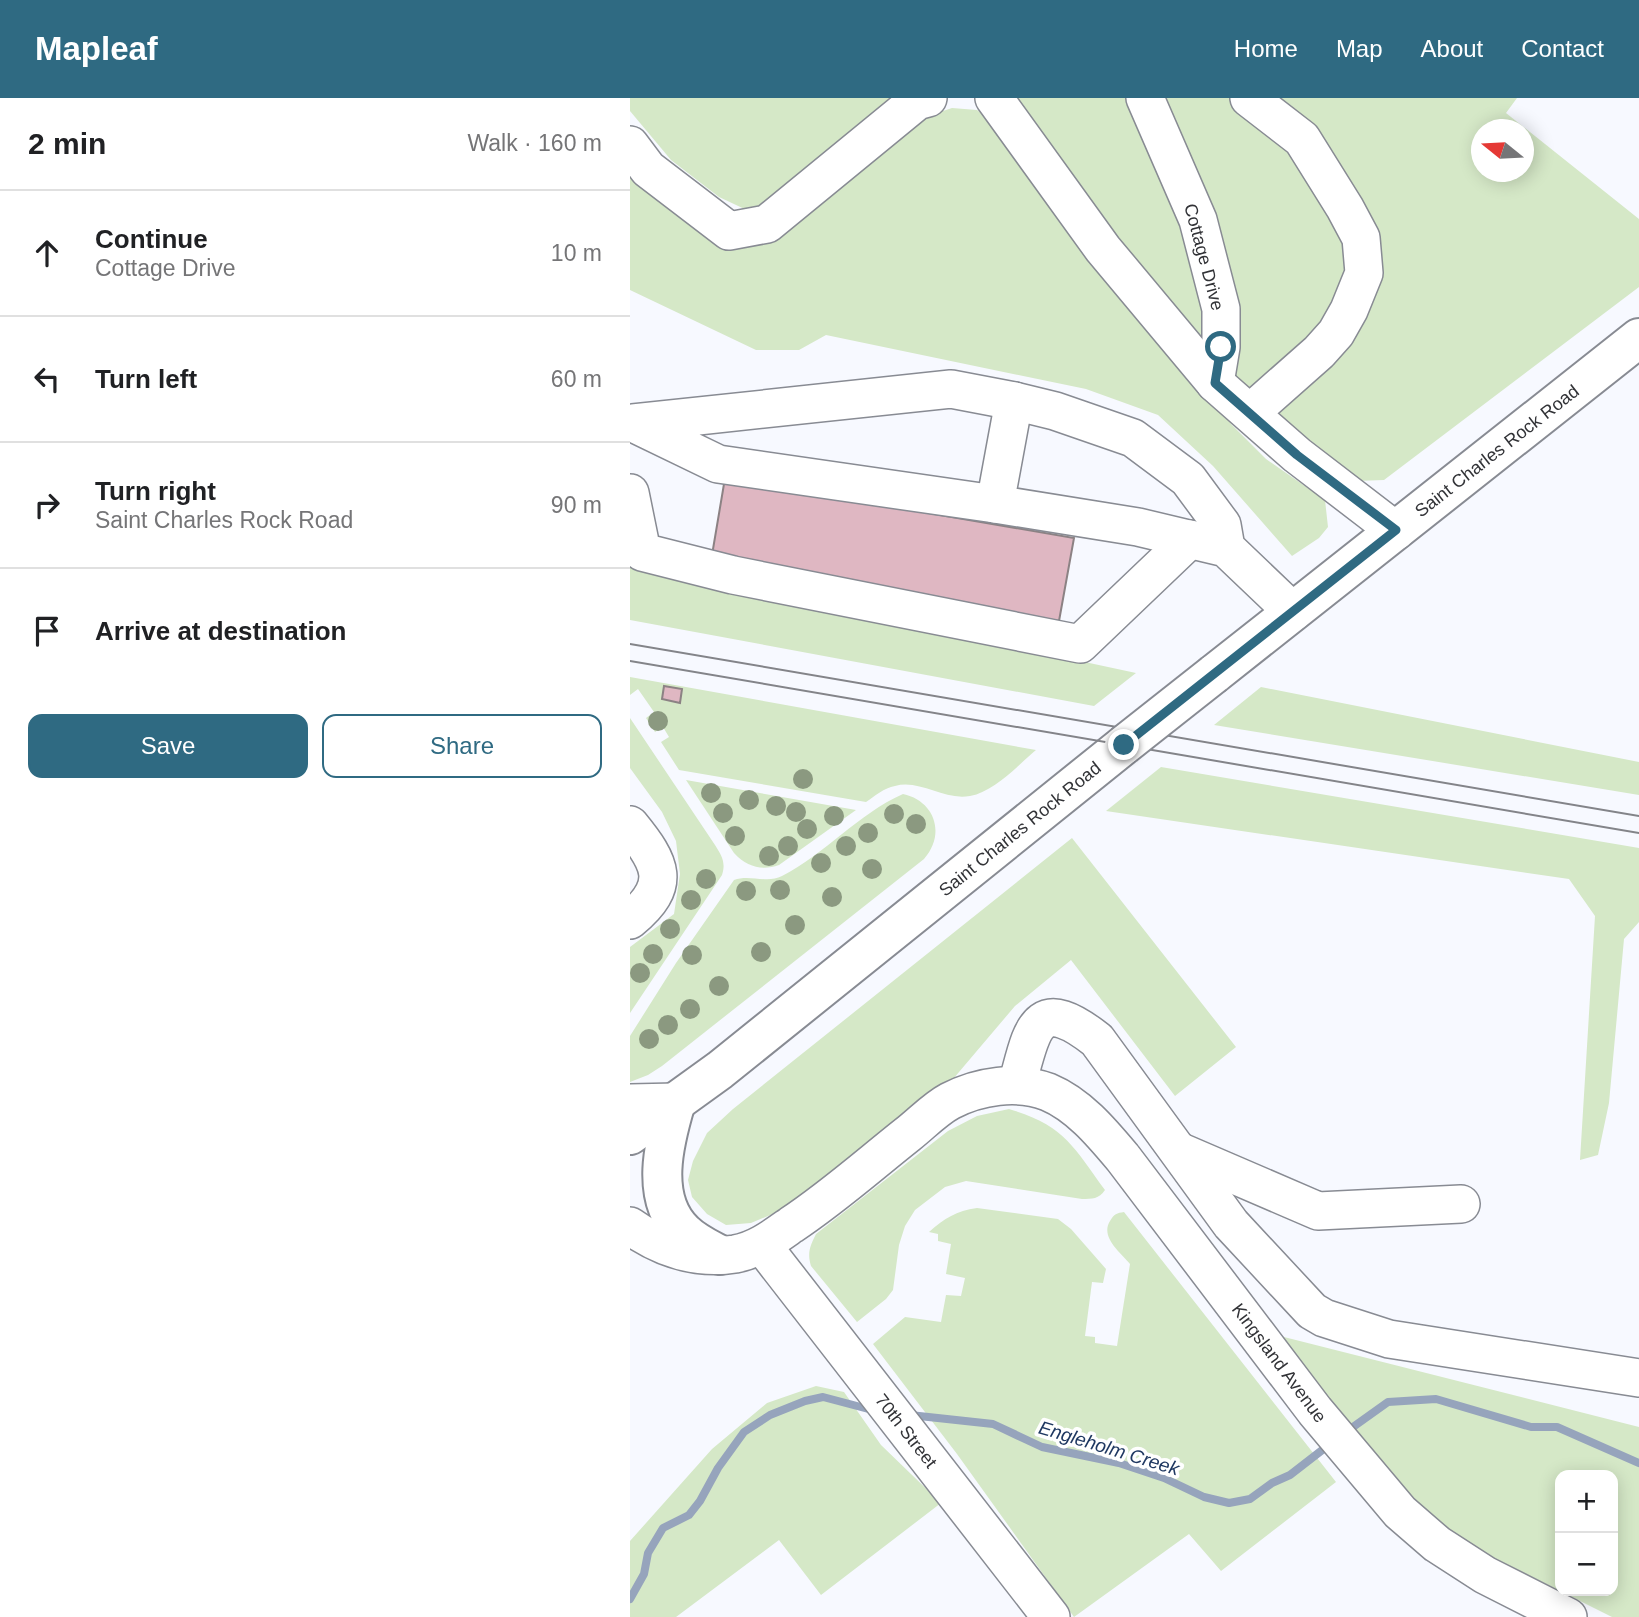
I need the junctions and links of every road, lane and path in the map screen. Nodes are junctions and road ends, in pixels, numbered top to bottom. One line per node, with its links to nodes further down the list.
1 (928, 98): 5 (street)
2 (994, 98): 7 (street)
3 (1145, 98): 7 (street, Cottage Drive)
4 (1249, 98): 9 (street)
5 (630, 145)
6 (1639, 338): 13 (main road, Saint Charles Rock Road)
7 (1215, 383): 9 (street)
8 (1014, 401): 10 (street); 12 (street); 15 (street)
9 (1250, 413): 13 (street)
10 (631, 423): 12 (street)
11 (630, 493): 14 (street)
12 (995, 504): 14 (street)
13 (1396, 530): 16 (main road, Saint Charles Rock Road)
14 (1190, 539): 15 (street)
15 (1226, 548): 16 (street)
16 (1293, 612): 20 (main road, Saint Charles Rock Road, bridge)
17 (630, 825): 18 (street)
18 (630, 920)
19 (1017, 1085): 23 (street); 26 (street, Kingsland Avenue); 30 (street, Kingsland Avenue)
20 (676, 1102): 21 (street); 22 (main road, Saint Charles Rock Road); 27 (main road)
21 (630, 1103)
22 (630, 1135)
23 (1180, 1152): 24 (street); 28 (street)
24 (1461, 1204)
25 (630, 1226): 27 (street, Kingsland Avenue)
26 (762, 1245): 27 (street, Kingsland Avenue); 29 (street, 70th Street)
27 (720, 1255)
28 (1639, 1378)
29 (1051, 1617)
30 (1568, 1617)

